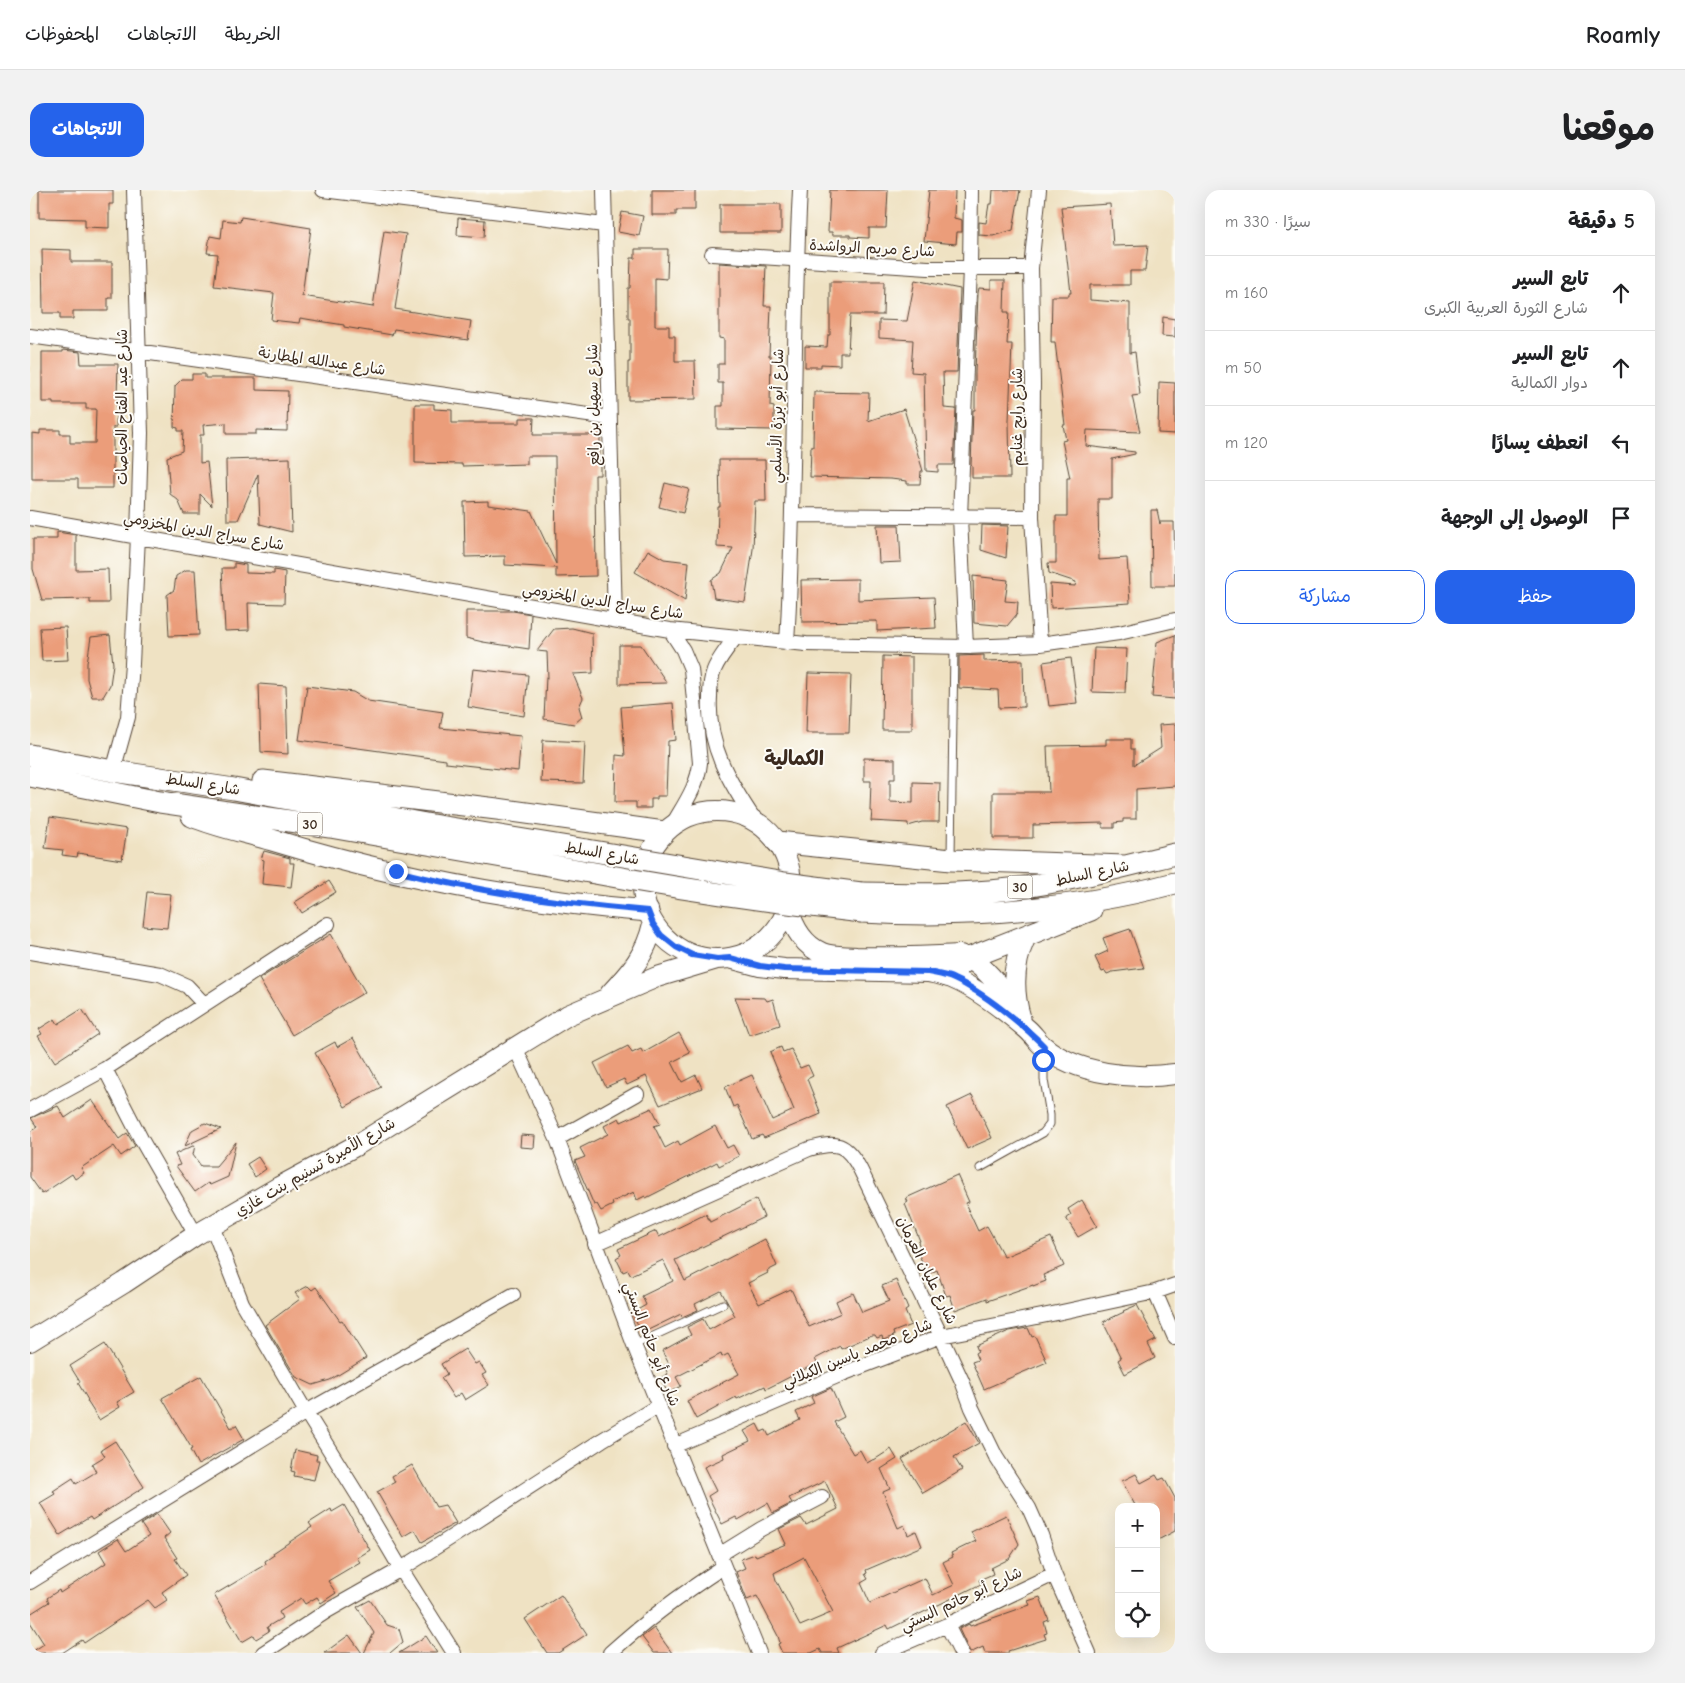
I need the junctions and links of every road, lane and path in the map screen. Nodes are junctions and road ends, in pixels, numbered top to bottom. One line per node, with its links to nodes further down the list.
1 (134, 190): 14 (street, شارع عبد الفتاح الحياصات)
2 (323, 190): 7 (street)
3 (604, 190): 8 (street, شارع سهيل بن رافع)
4 (800, 190): 10 (street, شارع أبو برزة الأسلمي)
5 (971, 190): 11 (street)
6 (1039, 190): 12 (street, شارع رابح غنايم)
7 (348, 192): 8 (street)
8 (604, 225): 15 (street, شارع سهيل بن رافع)
9 (712, 254): 10 (street, شارع مريم الرواشدة)
10 (797, 260): 11 (street, شارع مريم الرواشدة); 16 (street, شارع أبو برزة الأسلمي)
11 (970, 268): 12 (street, شارع مريم الرواشدة); 17 (street)
12 (1031, 268): 18 (street, شارع رابح غنايم)
13 (30, 336): 14 (street, شارع عبدالله المطارنة)
14 (139, 351): 15 (street, شارع عبدالله المطارنة); 20 (street, شارع عبد الفتاح الحياصات)
15 (609, 418): 21 (street, شارع سهيل بن رافع)
16 (792, 515): 17 (street); 25 (street, شارع أبو برزة الأسلمي)
17 (960, 517): 18 (street); 27 (street)
18 (1032, 517): 26 (street, شارع رابح غنايم)
19 (30, 518): 20 (street, شارع سراج الدين المخزومي)
20 (138, 536): 21 (street, شارع سراج الدين المخزومي); 30 (street, شارع عبد الفتاح الحياصات)
21 (615, 619): 23 (street, شارع سراج الدين المخزومي)
22 (1175, 620): 26 (street, شارع سراج الدين المخزومي)
23 (670, 630): 24 (street, شارع سراج الدين المخزومي); 28 (street)
24 (736, 637): 25 (street, شارع سراج الدين المخزومي); 28 (street)
25 (787, 642): 27 (street, شارع سراج الدين المخزومي)
26 (1040, 644): 27 (street, شارع سراج الدين المخزومي)
27 (960, 648): 38 (lane)
28 (702, 715): 34 (street); 35 (street)
29 (30, 755): 30 (main road, شارع السلط / 30)
30 (113, 771): 32 (main road, شارع السلط / 30)
31 (30, 776): 33 (main road, شارع السلط / 30)
32 (188, 781): 35 (main road); 42 (main road, شارع السلط / 30, bridge)
33 (160, 802): 42 (main road, شارع السلط / 30, bridge); 44 (main road)
34 (756, 822): 35 (main road); 36 (main road)
35 (668, 829): 44 (main road)
36 (777, 842): 38 (main road); 43 (main road)
37 (1175, 854): 39 (main road, شارع السلط / 30)
38 (951, 860): 39 (main road)
39 (1125, 866): 42 (main road, شارع السلط / 30)
40 (1175, 883): 41 (main road, شارع السلط / 30)
41 (1143, 892): 42 (main road, شارع السلط / 30); 46 (main road)
42 (862, 902)
43 (788, 908): 48 (main road); 49 (main road)
44 (650, 918): 48 (main road); 51 (main road, شارع الأميرة تسنيم بنت غازي)
45 (328, 924): 52 (street)
46 (1025, 937): 49 (main road); 53 (main road)
47 (30, 952): 52 (street)
48 (724, 958): 50 (main road); 51 (main road, شارع الأميرة تسنيم بنت غازي)
49 (969, 958): 50 (main road); 53 (main road)
50 (947, 976): 53 (main road)
51 (604, 1001): 55 (main road, شارع الأميرة تسنيم بنت غازي)
52 (204, 1004): 56 (street)
53 (1024, 1024): 54 (main road)
54 (1044, 1046): 57 (main road); 61 (lane)
55 (515, 1047): 60 (street, شارع أبو حاتم البستي); 62 (main road, شارع الأميرة تسنيم بنت غازي)
56 (105, 1069): 59 (street); 62 (street)
57 (1175, 1074)
58 (637, 1094): 60 (street)
59 (30, 1110)
60 (557, 1139): 63 (street, شارع أبو حاتم البستي)
61 (980, 1168)
62 (204, 1230): 70 (main road, شارع الأميرة تسنيم بنت غازي); 73 (street)
63 (595, 1244): 68 (street, شارع عليان العرمان); 71 (street, شارع أبو حاتم البستي)
64 (1175, 1285): 65 (street, شارع محمد ياسين الكيلاني)
65 (1155, 1292): 68 (street, شارع محمد ياسين الكيلاني); 69 (street)
66 (513, 1295): 73 (street)
67 (723, 1304): 71 (lane)
68 (941, 1336): 74 (street, شارع محمد ياسين الكيلاني); 78 (street, شارع عليان العرمان)
69 (1175, 1338)
70 (30, 1341)
71 (634, 1345): 72 (street, شارع أبو حاتم البستي)
72 (658, 1406): 74 (street, شارع أبو حاتم البستي); 77 (street)
73 (306, 1412): 77 (street); 79 (street)
74 (674, 1446): 76 (street, شارع أبو حاتم البستي)
75 (822, 1497): 76 (street)
76 (721, 1561): 83 (street); 84 (street, شارع أبو حاتم البستي)
77 (401, 1569): 81 (street); 82 (street)
78 (1054, 1574): 80 (street, شارع أبو حاتم البستي); 87 (street, شارع عليان العرمان)
79 (30, 1582)
80 (946, 1625): 85 (street, شارع أبو حاتم البستي); 86 (street)
81 (264, 1653)
82 (454, 1653)
83 (610, 1653)
84 (759, 1653)
85 (882, 1653)
86 (961, 1653)
87 (1088, 1653)

